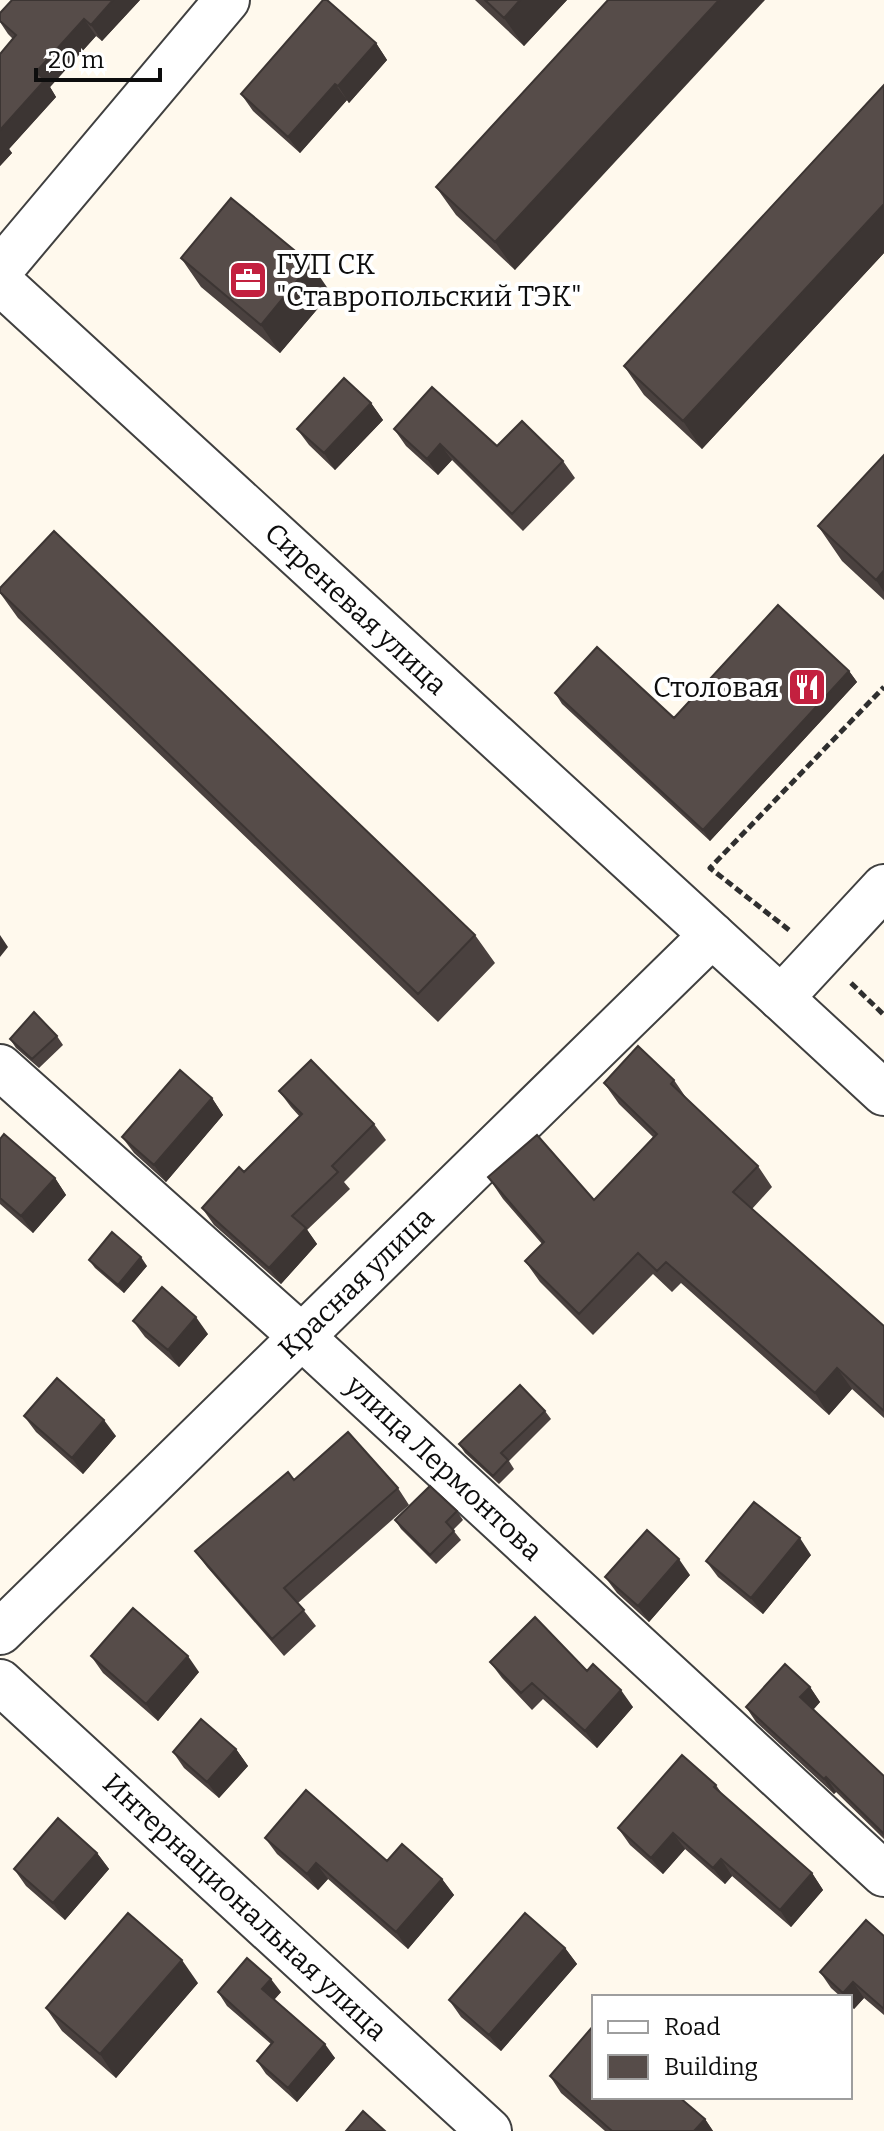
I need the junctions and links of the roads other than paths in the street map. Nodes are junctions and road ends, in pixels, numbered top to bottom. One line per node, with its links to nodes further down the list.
1 (227, 0): 2 (street)
2 (0, 270)
3 (0, 282): 5 (street, Сиреневая улица)
4 (884, 887): 6 (street)
5 (712, 935): 6 (street, Сиреневая улица); 9 (street, Красная улица)
6 (781, 998): 8 (street)
7 (0, 1067): 9 (street, улица Лермонтова)
8 (884, 1093)
9 (301, 1336): 10 (street, Красная улица); 12 (street, улица Лермонтова)
10 (0, 1632)
11 (0, 1682): 13 (street, Интернациональная улица)
12 (884, 1874)
13 (489, 2131)

